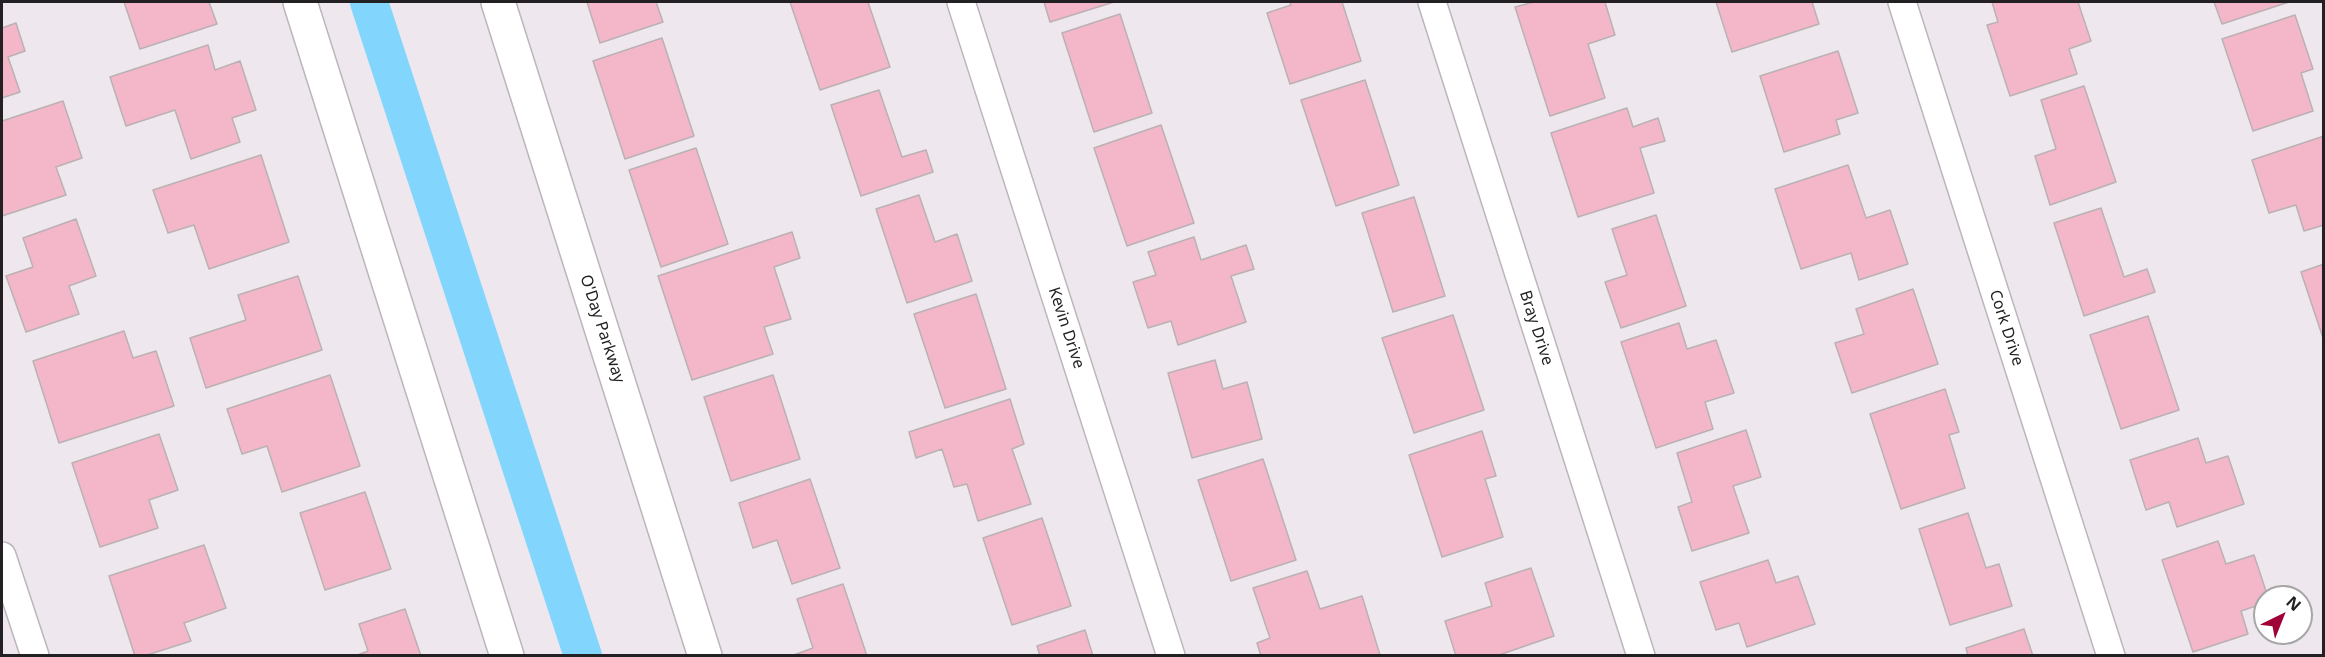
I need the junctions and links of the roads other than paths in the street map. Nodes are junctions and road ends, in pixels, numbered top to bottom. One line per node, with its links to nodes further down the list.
1 (300, 2): 8 (street)
2 (498, 2): 9 (street, O'Day Parkway)
3 (961, 2): 10 (street, Kevin Drive)
4 (1432, 2): 11 (street, Bray Drive)
5 (1902, 2): 12 (street, Cork Drive)
6 (2, 556): 7 (street)
7 (35, 656)
8 (507, 656)
9 (705, 656)
10 (1171, 656)
11 (1641, 656)
12 (2110, 656)

